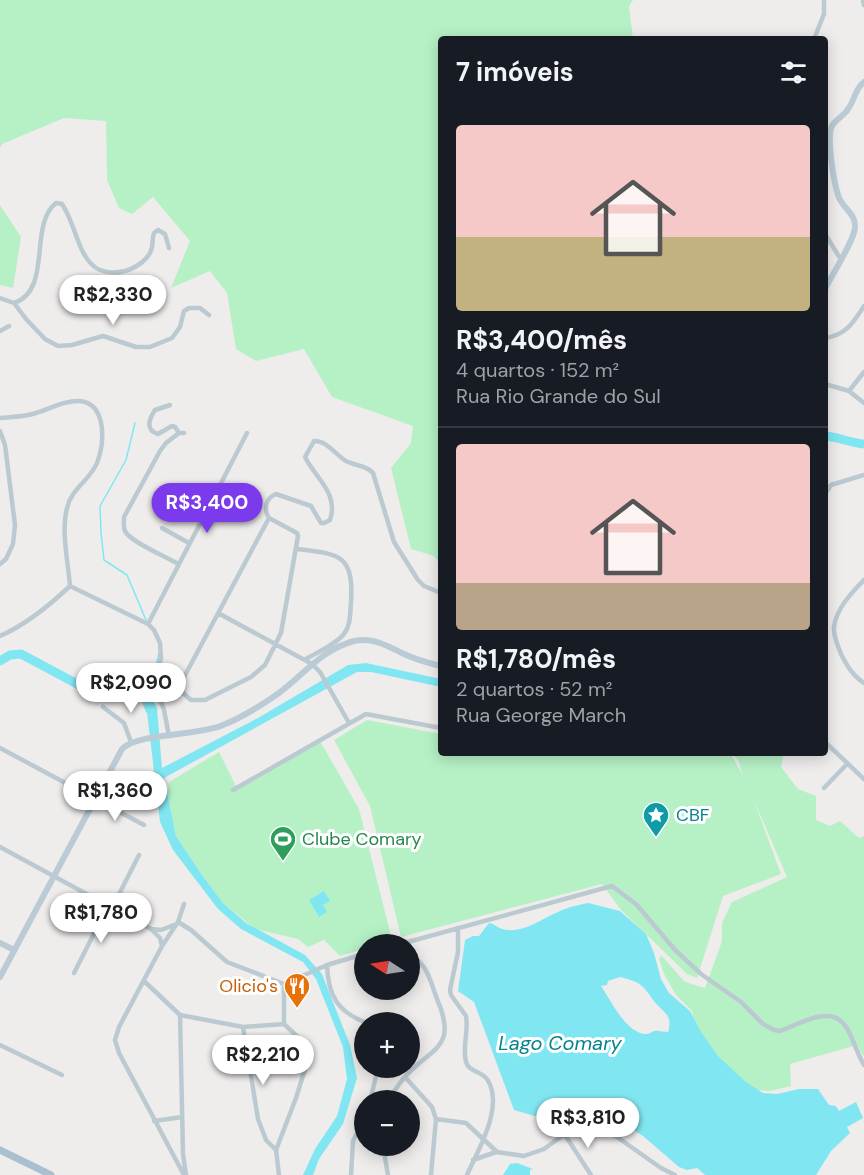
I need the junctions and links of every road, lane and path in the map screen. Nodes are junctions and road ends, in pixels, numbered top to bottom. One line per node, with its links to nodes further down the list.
1 (824, 0): 4 (street)
2 (863, 0): 3 (street)
3 (864, 5)
4 (815, 36)
5 (864, 82): 8 (street)
6 (828, 239): 8 (street)
7 (169, 248): 11 (street)
8 (840, 258): 9 (street)
9 (828, 283)
10 (0, 298): 11 (street)
11 (15, 303): 13 (street)
12 (864, 306): 16 (street)
13 (209, 315)
14 (9, 326): 15 (street)
15 (0, 331)
16 (828, 337)
17 (864, 372): 19 (street)
18 (828, 385): 19 (street)
19 (849, 391): 20 (street)
20 (864, 404)
21 (170, 405): 34 (street)
22 (0, 418): 36 (street)
23 (0, 431): 33 (street)
24 (247, 433): 31 (street)
25 (864, 475): 26 (street)
26 (831, 485): 27 (street); 28 (street)
27 (828, 486)
28 (828, 490)
29 (269, 518): 32 (street); 37 (street); 38 (street)
30 (162, 528): 31 (street)
31 (189, 543): 34 (street)
32 (297, 549): 41 (street); 42 (street)
33 (0, 564)
34 (178, 564): 39 (street)
35 (864, 580): 44 (street)
36 (70, 586): 39 (street); 40 (street)
37 (438, 592)
38 (218, 613): 41 (street); 41 (street)
39 (148, 624): 48 (street)
40 (0, 636)
41 (276, 644): 42 (street)
42 (309, 662): 43 (street); 46 (street); 48 (street)
43 (438, 665)
44 (864, 683)
45 (103, 707): 49 (street)
46 (349, 723): 47 (street); 55 (street)
47 (438, 727)
48 (166, 737): 49 (street)
49 (131, 742): 56 (street)
50 (828, 745): 52 (street)
51 (0, 748): 56 (street)
52 (847, 764): 53 (street); 54 (street)
53 (864, 779)
54 (824, 788)
55 (233, 790)
56 (96, 799): 57 (street); 60 (street)
57 (144, 825)
58 (0, 848): 60 (street)
59 (139, 855): 62 (street)
60 (53, 876): 62 (street); 69 (street)
61 (184, 904): 63 (street)
62 (110, 907): 65 (street); 73 (street)
63 (176, 924): 65 (street); 68 (street); 76 (street)
64 (458, 928): 66 (street); 83 (street); 91 (street)
65 (151, 929): 68 (street)
66 (420, 939)
67 (0, 943): 69 (street)
68 (162, 946): 75 (street)
69 (14, 950): 74 (street)
70 (354, 957): 72 (street)
71 (420, 963): 82 (street)
72 (327, 965): 76 (street); 78 (street)
73 (74, 973)
74 (0, 977)
75 (144, 981): 77 (street); 88 (street)
76 (284, 984): 79 (street)
77 (180, 1016): 80 (street); 86 (street)
78 (354, 1017)
79 (284, 1024): 80 (street); 93 (street)
80 (243, 1027): 93 (street)
81 (0, 1045): 84 (street)
82 (420, 1063)
83 (864, 1065)
84 (62, 1075)
85 (406, 1078): 87 (street)
86 (182, 1117): 88 (street); 96 (street)
87 (436, 1119): 91 (street); 104 (street)
88 (154, 1121): 95 (street)
89 (565, 1135): 94 (street); 106 (street); 107 (street)
90 (354, 1139): 102 (street)
91 (484, 1141): 94 (street); 98 (street)
92 (0, 1150): 99 (main road)
93 (276, 1150): 101 (street)
94 (497, 1152): 98 (street)
95 (173, 1154): 96 (street); 100 (street)
96 (183, 1154): 100 (street)
97 (385, 1156): 103 (street)
98 (473, 1160): 105 (street)
99 (51, 1175)
100 (185, 1175)
101 (279, 1175)
102 (351, 1175)
103 (388, 1175)
104 (431, 1175)
105 (467, 1175)
106 (591, 1175)
107 (675, 1175)

